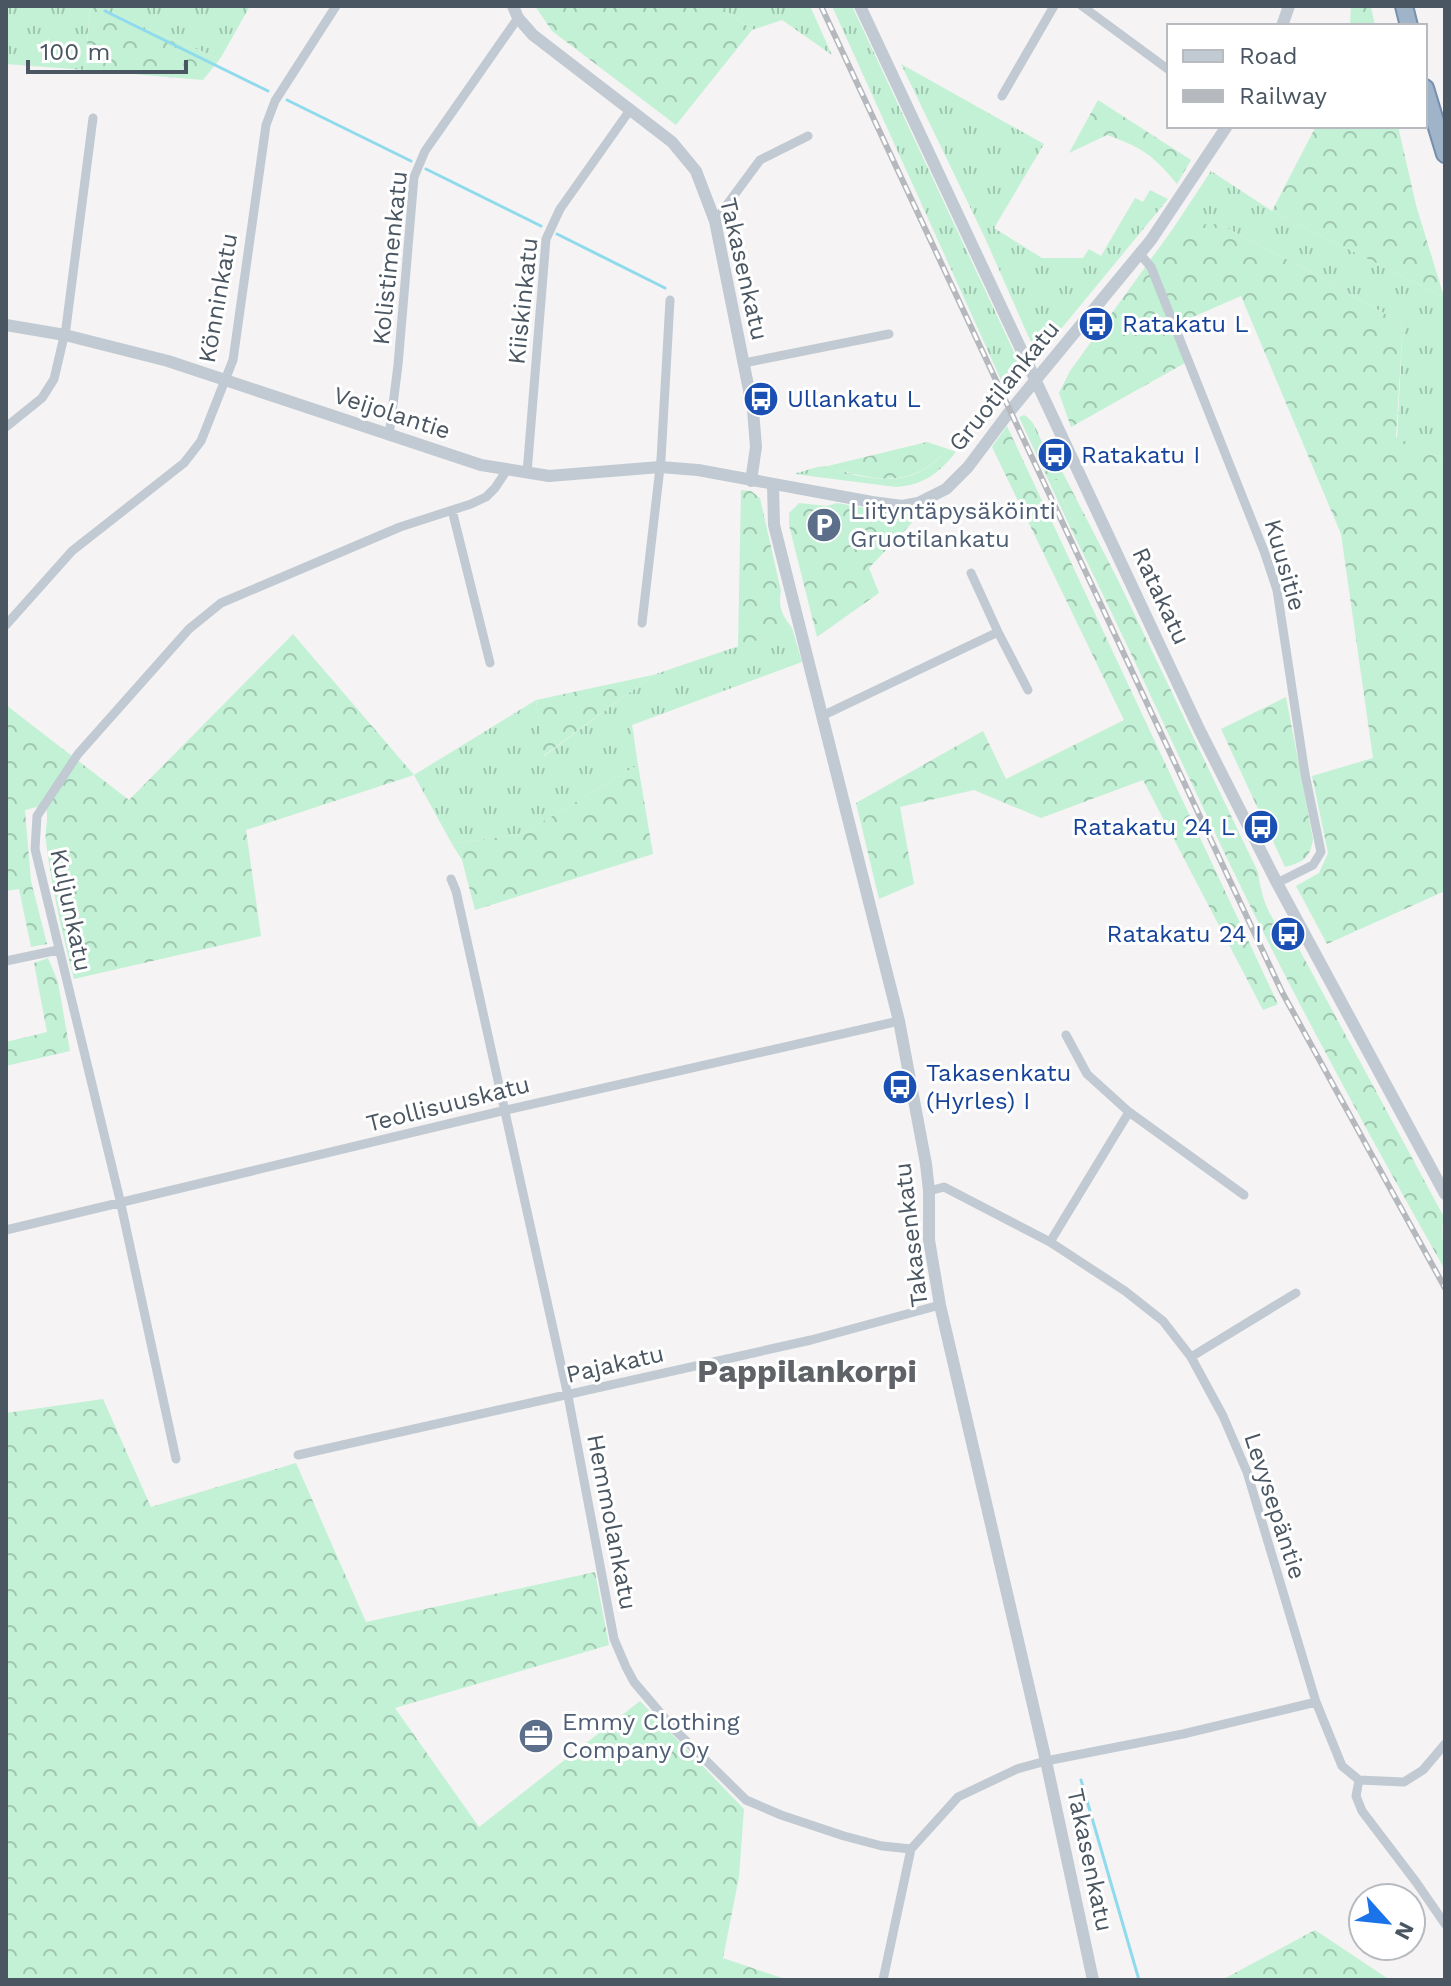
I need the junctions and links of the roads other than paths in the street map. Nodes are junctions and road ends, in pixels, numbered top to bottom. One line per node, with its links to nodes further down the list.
1 (336, 6): 21 (street, Könninkatu)
2 (860, 6): 22 (street, Ratakatu)
3 (1054, 6): 8 (street)
4 (1082, 6): 6 (street)
5 (516, 12): 9 (street, Takasenkatu); 24 (street, Kolistimenkatu)
6 (1167, 69)
7 (1427, 95): 13 (highway)
8 (1002, 96)
9 (630, 110): 14 (street, Takasenkatu); 27 (street, Kiiskinkatu)
10 (93, 118): 19 (street)
11 (1226, 128): 15 (street, Gruotilankatu)
12 (808, 136): 14 (street)
13 (1445, 154)
14 (715, 221): 20 (street, Takasenkatu)
15 (1140, 254): 22 (street, Gruotilankatu); 39 (street, Kuusitie)
16 (670, 300): 25 (street)
17 (6, 325): 19 (street, Veijolantie)
18 (889, 334): 20 (street)
19 (65, 335): 21 (street, Veijolantie); 23 (street)
20 (744, 363): 28 (street, Takasenkatu)
21 (223, 381): 24 (street, Veijolantie); 33 (street, Könninkatu)
22 (1036, 382): 29 (street, Gruotilankatu); 39 (street, Ratakatu)
23 (6, 427)
24 (389, 436): 26 (street, Veijolantie)
25 (660, 467): 27 (street, Veijolantie); 28 (street, Veijolantie); 32 (street)
26 (507, 470): 27 (street, Veijolantie); 30 (street, Kuljunkatu)
27 (527, 473)
28 (751, 481): 29 (street, Veijolantie)
29 (773, 485): 37 (street, Takasenkatu)
30 (452, 510): 35 (street); 40 (street, Kuljunkatu)
31 (971, 573): 34 (street)
32 (642, 623)
33 (6, 625)
34 (998, 632): 36 (street); 37 (street)
35 (490, 663)
36 (1028, 690)
37 (824, 715): 42 (street, Takasenkatu)
38 (451, 879): 44 (street, Hemmolankatu)
39 (1277, 883): 47 (street, Ratakatu)
40 (58, 950): 41 (street); 49 (street, Kuljunkatu)
41 (6, 961)
42 (899, 1021): 44 (street, Teollisuuskatu); 46 (street, Takasenkatu)
43 (1066, 1035): 45 (street)
44 (506, 1110): 49 (street, Teollisuuskatu); 55 (street, Hemmolankatu)
45 (1129, 1112): 48 (street); 51 (street)
46 (929, 1191): 51 (street, Levysepäntie); 53 (street, Takasenkatu)
47 (1445, 1194)
48 (1244, 1195)
49 (120, 1200): 50 (street, Teollisuuskatu); 57 (street, Kuljunkatu)
50 (6, 1230)
51 (1050, 1242): 54 (street, Levysepäntie)
52 (1296, 1293): 54 (street)
53 (940, 1305): 55 (street, Pajakatu); 60 (street, Takasenkatu)
54 (1191, 1357): 58 (street, Levysepäntie)
55 (568, 1396): 56 (street, Pajakatu); 62 (street, Hemmolankatu)
56 (298, 1455)
57 (176, 1459)
58 (1316, 1702): 60 (street); 61 (street, Levysepäntie)
59 (1445, 1744): 61 (street)
60 (1046, 1761): 62 (street); 65 (street, Takasenkatu)
61 (1359, 1780): 63 (street)
62 (911, 1849): 64 (street)
63 (1445, 1924)
64 (883, 1980)
65 (1093, 1980)

